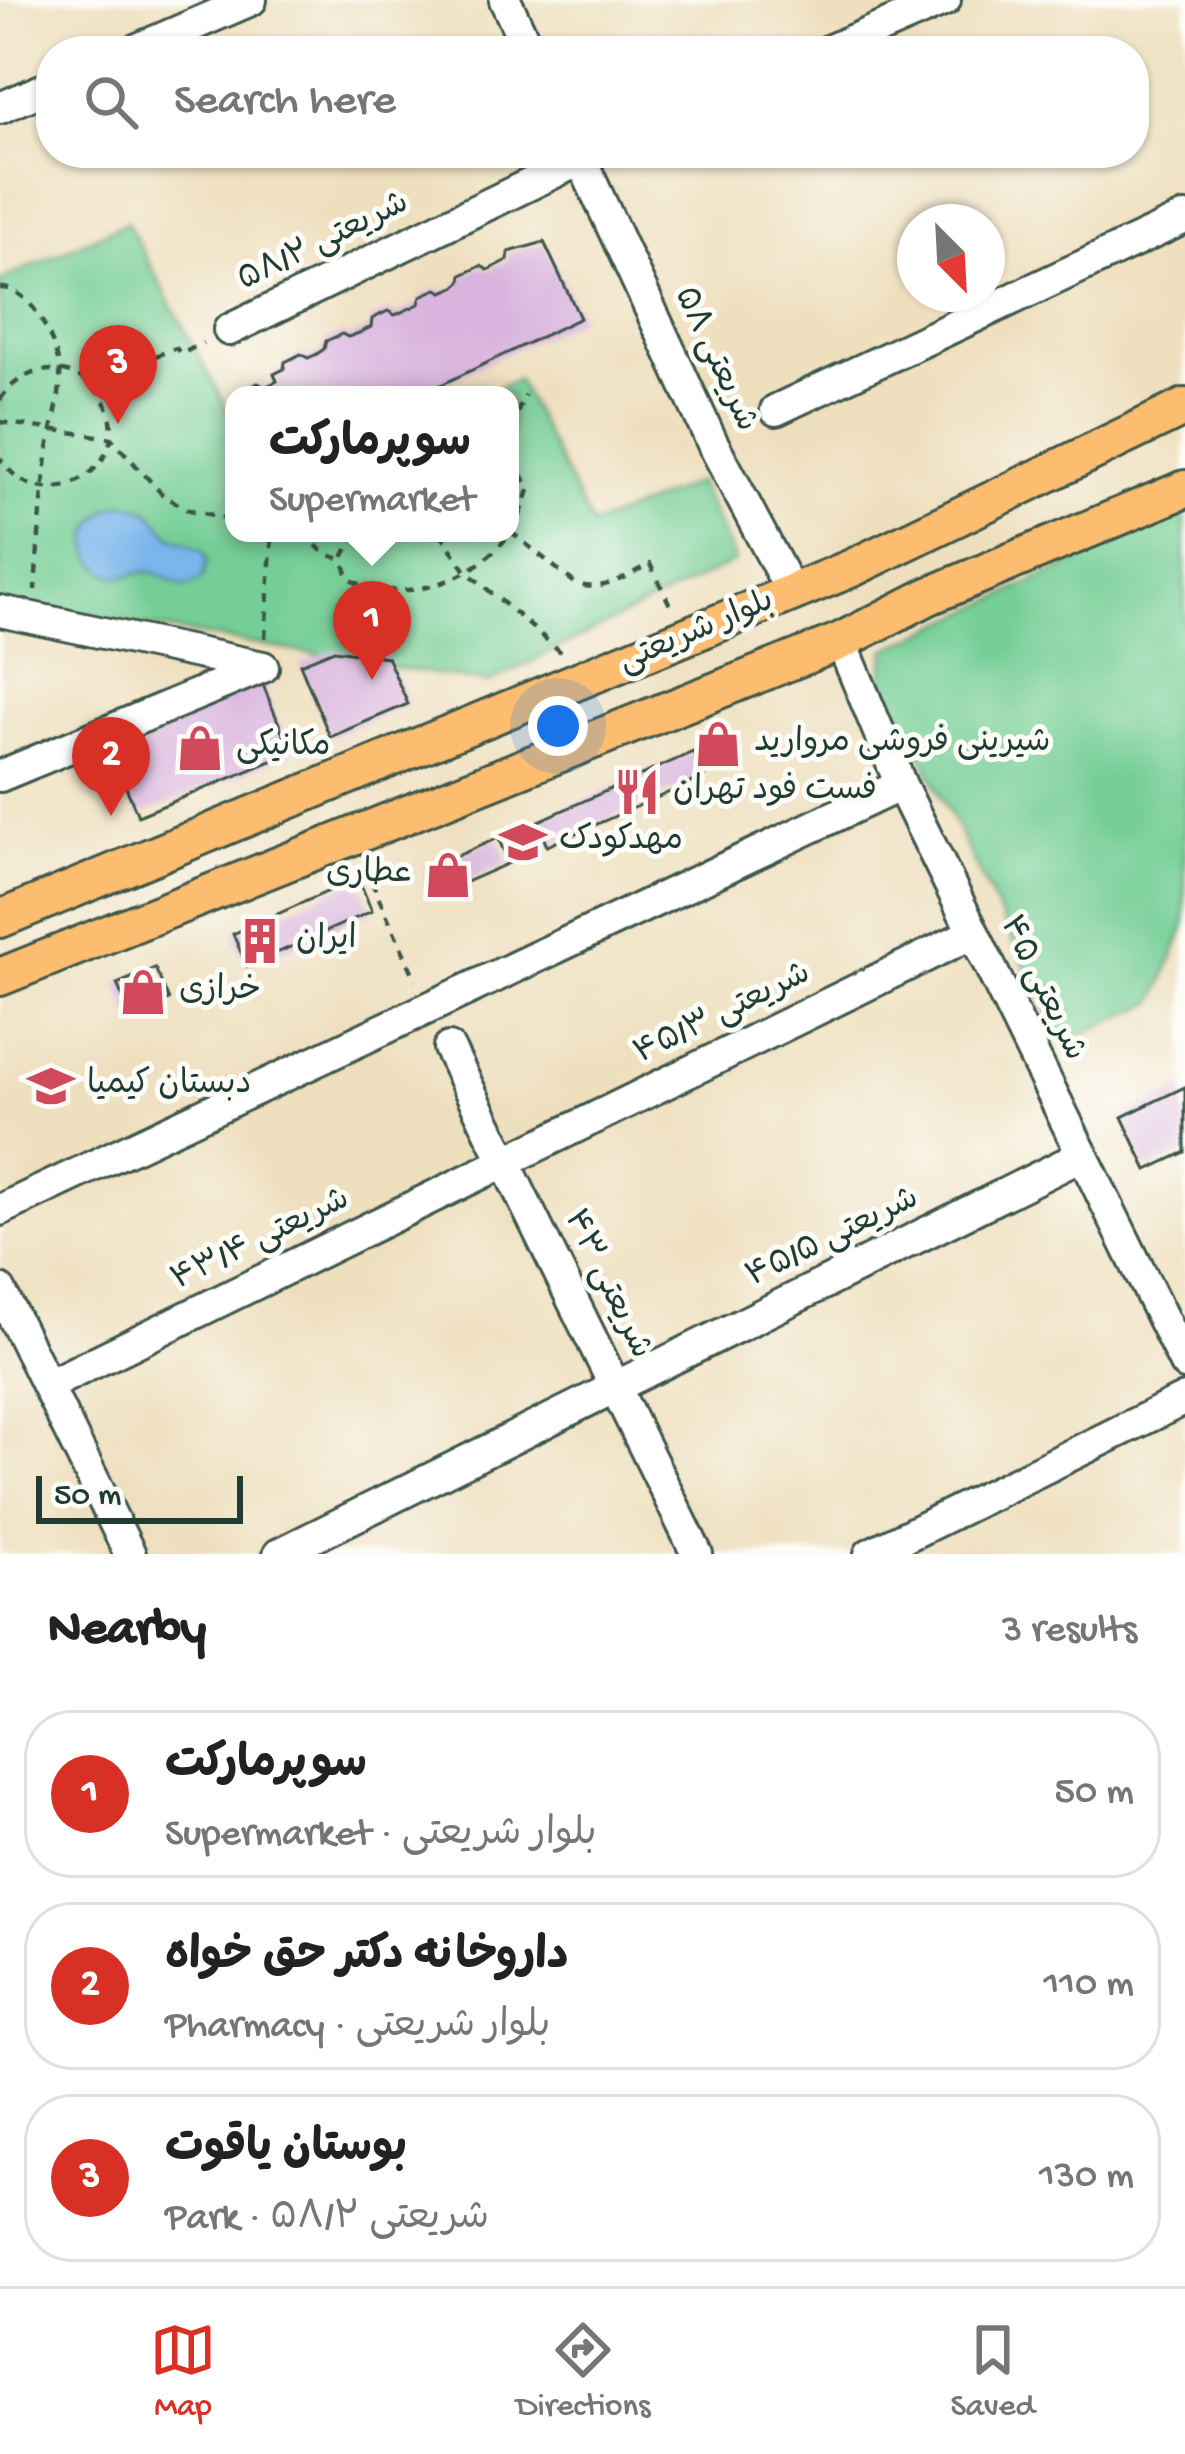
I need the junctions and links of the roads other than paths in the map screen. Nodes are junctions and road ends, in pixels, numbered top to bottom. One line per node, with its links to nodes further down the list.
1 (250, 0): 4 (street)
2 (505, 0): 5 (street)
3 (945, 0): 6 (street)
4 (167, 36)
5 (522, 36)
6 (862, 36)
7 (36, 92): 8 (street)
8 (0, 108)
9 (557, 168): 12 (street, شریعتی ۵۸/۲)
10 (590, 168): 16 (street, شریعتی ۵۸)
11 (1185, 218): 14 (street)
12 (229, 329)
13 (1185, 407): 16 (main road, بلوار شریعتی)
14 (776, 410)
15 (1182, 494): 18 (main road, بلوار شریعتی)
16 (792, 593): 21 (main road, بلوار شریعتی)
17 (0, 611): 19 (street)
18 (841, 641): 20 (street, شریعتی ۴۵); 23 (main road, بلوار شریعتی)
19 (0, 776)
20 (901, 784): 22 (street, شریعتی ۴۵); 27 (street)
21 (0, 919)
22 (973, 933): 25 (street, شریعتی ۴۵); 26 (street, شریعتی ۴۵/۳)
23 (0, 977)
24 (449, 1048): 26 (street, شریعتی ۴۳)
25 (1083, 1155): 29 (street, شریعتی ۴۵); 31 (street, شریعتی ۴۵/۵)
26 (505, 1162): 30 (street, شریعتی ۴۳/۴); 31 (street, شریعتی ۴۳)
27 (0, 1210)
28 (0, 1290): 30 (street)
29 (1185, 1364)
30 (48, 1384): 33 (street)
31 (615, 1387): 34 (street, شریعتی ۴۵/۵); 35 (street, شریعتی ۴۳)
32 (1185, 1400): 36 (street)
33 (130, 1554)
34 (279, 1554)
35 (697, 1554)
36 (871, 1554)

